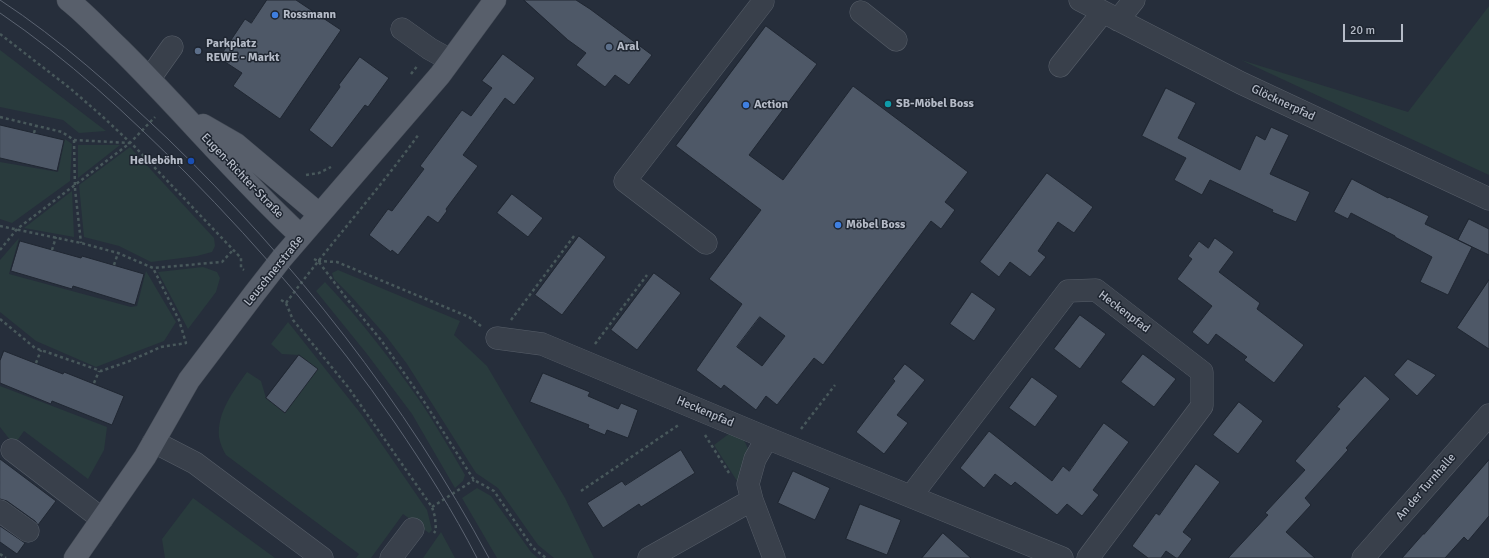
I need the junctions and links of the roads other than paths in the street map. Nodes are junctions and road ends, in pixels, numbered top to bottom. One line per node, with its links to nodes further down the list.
1 (68, 0): 13 (main road, Eugen-Richter-Straße)
2 (495, 0): 11 (main road, Leuschnerstraße)
3 (1080, 0): 7 (street, Glöcknerpfad)
4 (1134, 0): 7 (street)
5 (762, 2): 18 (street)
6 (861, 12): 9 (street)
7 (1110, 16): 12 (street); 15 (street, Glöcknerpfad)
8 (402, 29): 11 (street)
9 (896, 40)
10 (172, 47): 13 (street)
11 (450, 60): 16 (main road, Leuschnerstraße)
12 (1060, 66)
13 (150, 78): 14 (main road, Eugen-Richter-Straße)
14 (185, 115): 16 (main road, Eugen-Richter-Straße); 17 (main road, Eugen-Richter-Straße)
15 (1489, 199)
16 (320, 214): 17 (main road, Leuschnerstraße)
17 (301, 236): 22 (main road, Leuschnerstraße)
18 (706, 243)
19 (497, 338): 21 (street, Heckenpfad)
20 (1489, 415): 37 (street, An der Turnhalle)
21 (767, 438): 24 (street); 25 (street, Heckenpfad)
22 (153, 443): 27 (main road, Leuschnerstraße); 31 (street)
23 (12, 450): 27 (street)
24 (750, 492): 33 (street); 34 (street)
25 (911, 496): 35 (street, Heckenpfad); 36 (street, Heckenpfad)
26 (0, 511): 29 (street)
27 (102, 519): 30 (main road, Leuschnerstraße)
28 (413, 529): 32 (street)
29 (28, 531)
30 (75, 558)
31 (322, 558)
32 (391, 558)
33 (649, 558)
34 (774, 558)
35 (1062, 558)
36 (1088, 558)
37 (1363, 558)

